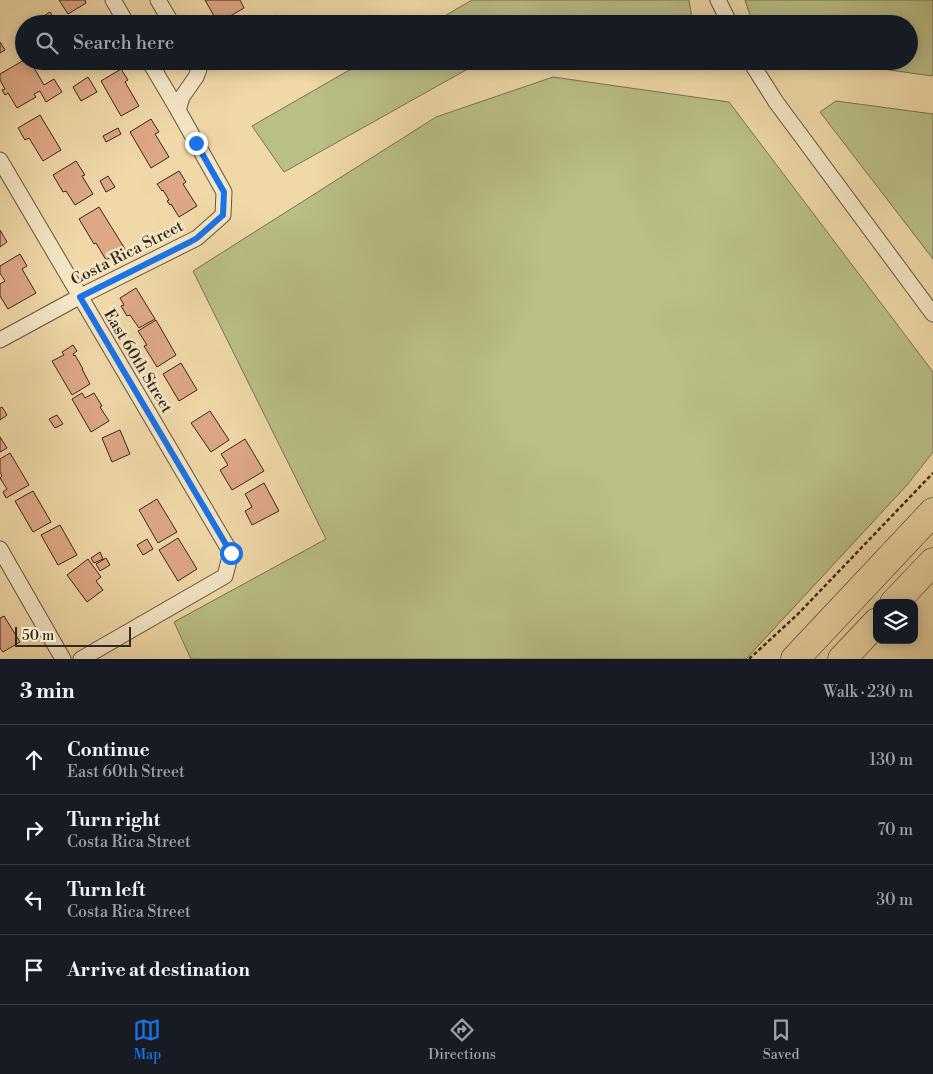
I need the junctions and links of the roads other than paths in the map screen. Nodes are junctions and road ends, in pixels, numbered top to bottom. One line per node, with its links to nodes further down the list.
1 (113, 0): 4 (street)
2 (158, 0): 5 (street)
3 (718, 0): 6 (street)
4 (122, 15)
5 (167, 15)
6 (726, 15)
7 (154, 70): 10 (street, Costa Rica Street)
8 (199, 70): 10 (street)
9 (756, 70): 13 (street)
10 (178, 110): 12 (street, Costa Rica Street)
11 (0, 160): 12 (street, East 60th Street)
12 (80, 297): 14 (street, Costa Rica Street); 21 (street, East 60th Street)
13 (933, 314)
14 (0, 339)
15 (933, 512): 22 (highway)
16 (0, 549): 20 (street)
17 (933, 562): 18 (highway)
18 (898, 599)
19 (873, 626): 23 (highway)
20 (63, 659)
21 (81, 659)
22 (795, 659)
23 (842, 659)

